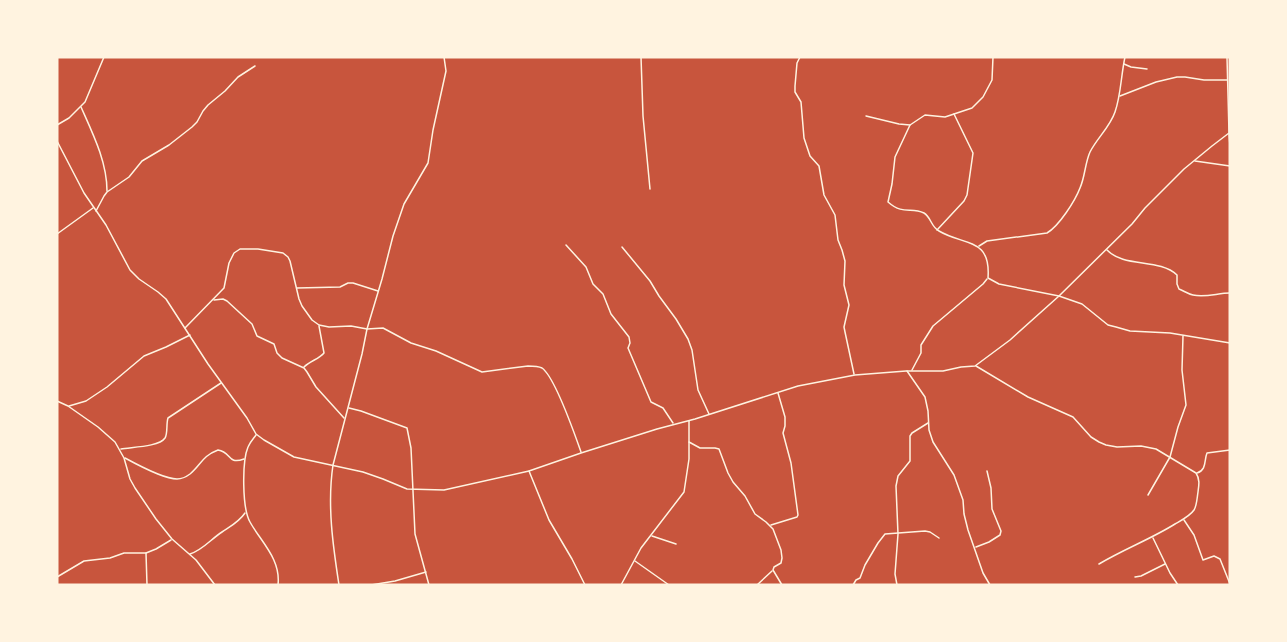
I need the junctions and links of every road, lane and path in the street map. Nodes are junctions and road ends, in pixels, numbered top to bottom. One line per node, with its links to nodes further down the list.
1 (104, 57): 13 (street)
2 (444, 57): 35 (street)
3 (640, 57): 23 (street)
4 (800, 57): 49 (street)
5 (993, 57): 14 (street)
6 (1125, 57): 8 (street)
7 (1227, 57): 11 (street)
8 (1124, 64): 10 (street); 12 (street)
9 (255, 66): 24 (street)
10 (1147, 69)
11 (1227, 80): 12 (street); 18 (street)
12 (1120, 97): 30 (street)
13 (81, 107): 16 (street); 24 (street)
14 (954, 114): 17 (street); 27 (street)
15 (866, 116): 17 (street)
16 (57, 125)
17 (910, 125): 27 (street)
18 (1229, 133): 20 (street); 21 (street)
19 (57, 141): 25 (street)
20 (1230, 146)
21 (1194, 160): 22 (street); 32 (street)
22 (1230, 166)
23 (650, 189)
24 (107, 192): 26 (street)
25 (93, 208): 26 (street); 28 (street)
26 (96, 212): 40 (street)
27 (937, 231): 30 (street)
28 (57, 234)
29 (566, 245): 59 (street)
30 (978, 246): 33 (street)
31 (622, 247): 55 (street)
32 (1107, 249): 36 (street); 37 (street)
33 (988, 278): 37 (street); 48 (street)
34 (296, 288): 35 (street); 38 (street); 39 (street)
35 (378, 291): 41 (street)
36 (1230, 292)
37 (1059, 296): 43 (street); 45 (street)
38 (212, 301): 40 (street); 46 (street)
39 (319, 325): 41 (street); 46 (street)
40 (185, 327): 42 (street)
41 (367, 329): 54 (street); 64 (street)
42 (190, 335): 50 (street); 53 (street)
43 (1183, 336): 44 (street); 65 (street)
44 (1230, 343)
45 (975, 366): 48 (street); 65 (street)
46 (304, 368): 56 (street)
47 (906, 371): 48 (street); 49 (street); 58 (street)
48 (912, 371)
49 (855, 375): 51 (street)
50 (222, 383): 60 (street); 62 (street)
51 (778, 393): 55 (street); 76 (street)
52 (58, 400): 53 (street)
53 (68, 406): 62 (street)
54 (347, 408): 56 (street); 72 (street)
55 (709, 415): 57 (street)
56 (344, 419): 68 (street)
57 (689, 421): 59 (street); 61 (street)
58 (929, 422): 77 (street); 83 (street)
59 (674, 424): 64 (street)
60 (256, 434): 67 (street); 68 (street)
61 (689, 442): 76 (street); 78 (street)
62 (120, 449): 66 (street)
63 (1230, 450): 71 (street)
64 (581, 453): 69 (street)
65 (1170, 457): 71 (street); 73 (street)
66 (124, 458): 67 (street); 81 (street)
67 (245, 459): 74 (street)
68 (333, 465): 72 (street); 97 (street)
69 (529, 471): 72 (street); 100 (street)
70 (987, 471): 83 (street)
71 (1196, 473): 75 (street)
72 (412, 490): 90 (street)
73 (1148, 495)
74 (246, 513): 85 (street); 96 (street)
75 (1184, 519): 79 (street); 93 (street)
76 (771, 525): 89 (street)
77 (898, 534): 80 (street); 105 (street); 106 (street)
78 (651, 536): 82 (street); 86 (street)
79 (1153, 537): 87 (street); 88 (street)
80 (939, 538)
81 (172, 539): 84 (street); 85 (street)
82 (676, 544)
83 (975, 548): 107 (street)
84 (146, 552): 91 (street); 94 (street)
85 (190, 554): 95 (street)
86 (634, 561): 101 (street); 102 (street)
87 (1165, 563): 92 (street); 108 (street)
88 (1099, 564)
89 (773, 570): 103 (street); 104 (street)
90 (426, 572): 98 (street); 99 (street)
91 (57, 577)
92 (1135, 577)
93 (1230, 584)
94 (147, 585)
95 (215, 585)
96 (278, 585)
97 (339, 585)
98 (371, 585)
99 (429, 585)
100 (585, 585)
101 (621, 585)
102 (669, 585)
103 (757, 585)
104 (782, 585)
105 (853, 585)
106 (897, 585)
107 (990, 585)
108 (1178, 585)

